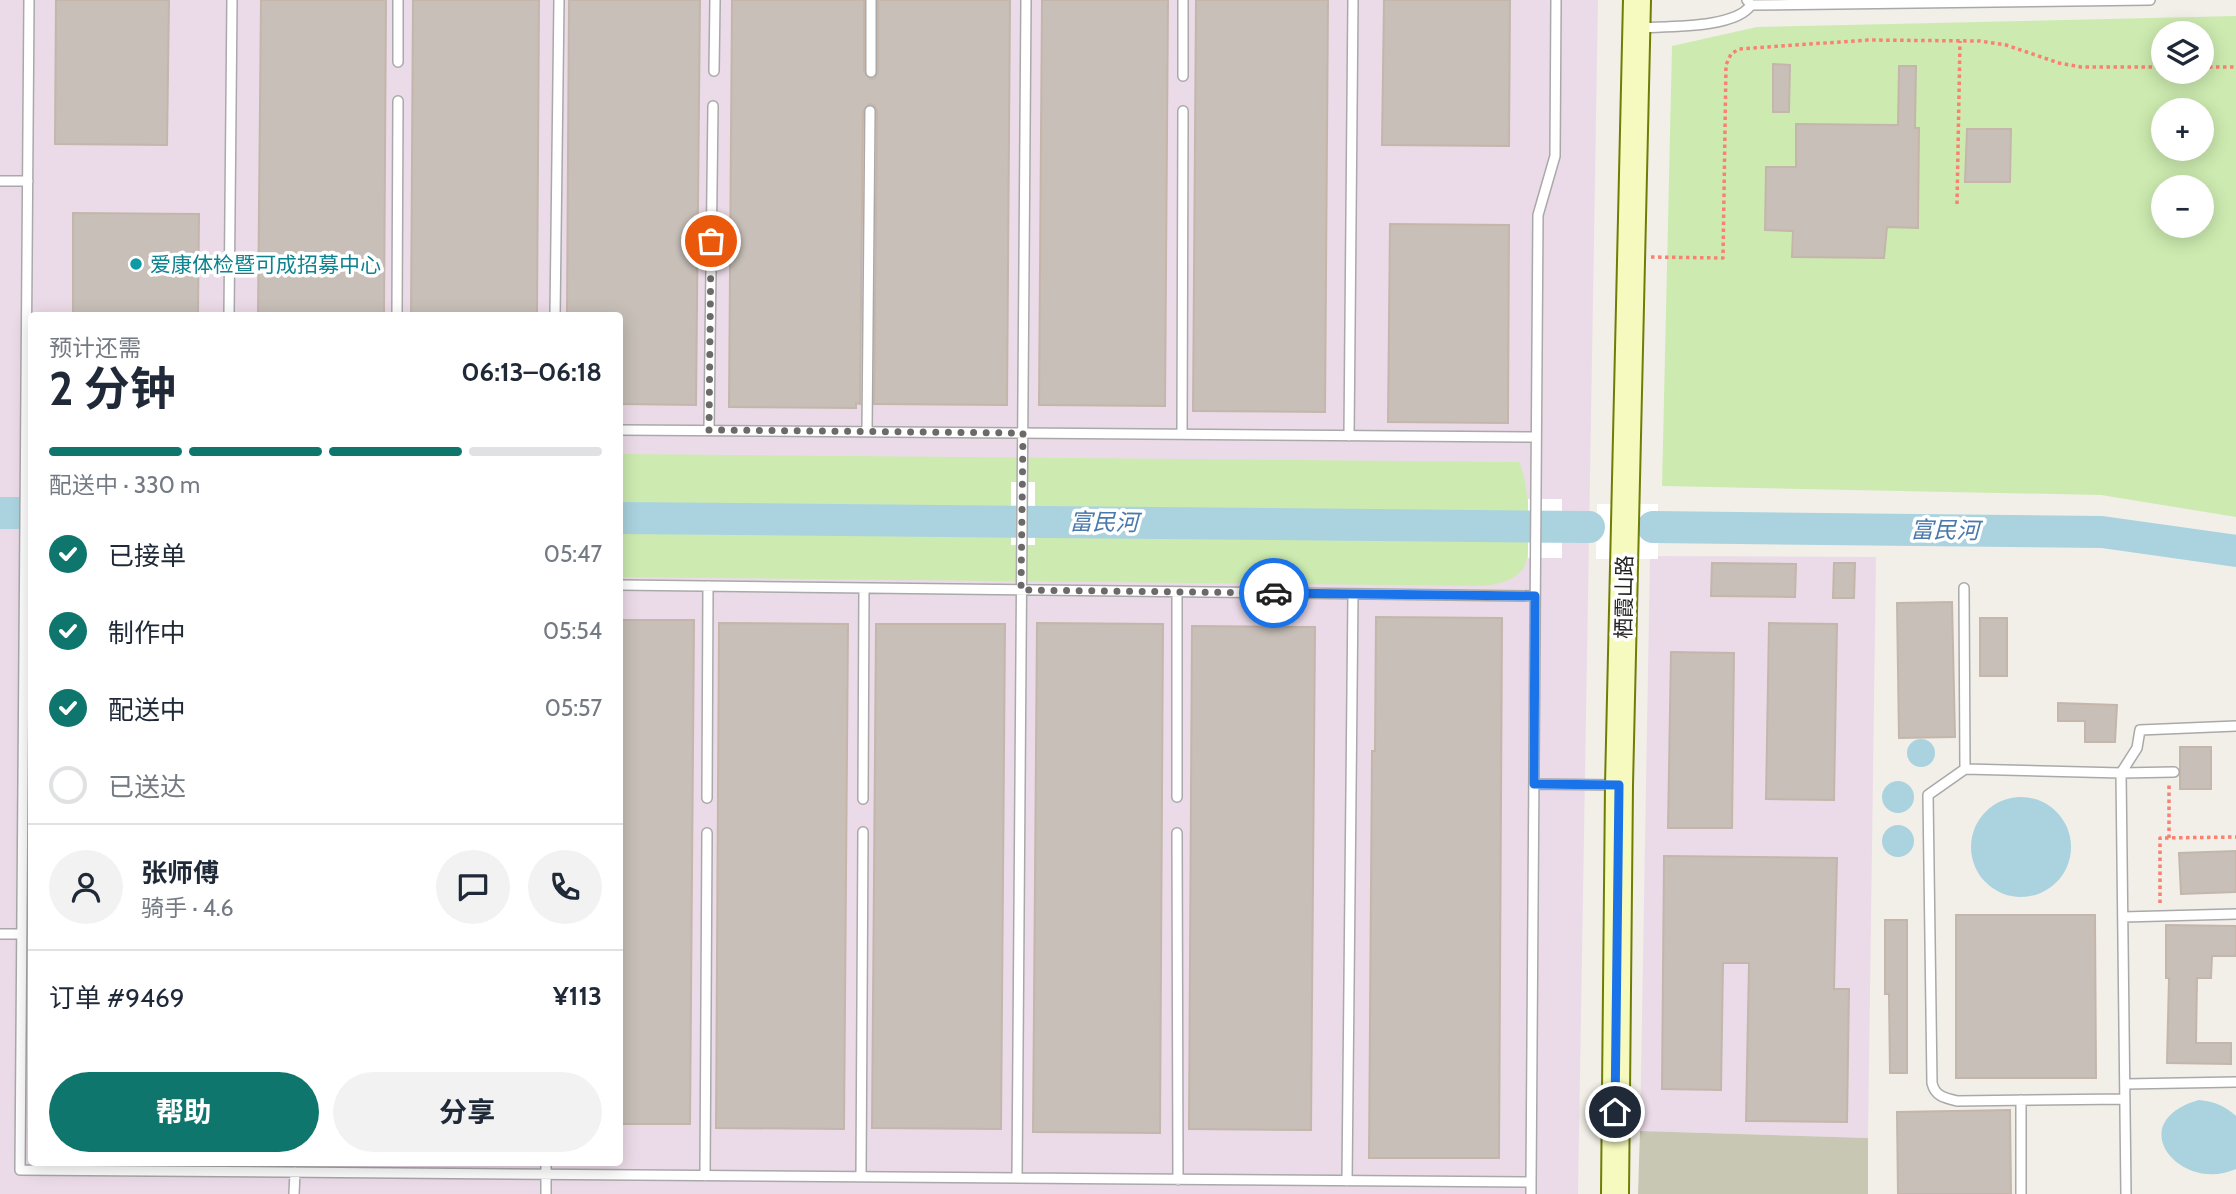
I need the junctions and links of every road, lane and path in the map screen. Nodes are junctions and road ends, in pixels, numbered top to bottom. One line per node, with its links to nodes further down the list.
1 (29, 0): 29 (lane)
2 (232, 0): 33 (lane)
3 (398, 0): 17 (lane)
4 (559, 0): 35 (lane)
5 (715, 0): 21 (lane)
6 (871, 0): 22 (lane)
7 (1026, 0): 39 (lane)
8 (1183, 0): 23 (lane)
9 (1353, 0): 41 (lane)
10 (1556, 0): 42 (lane)
11 (1637, 0): 15 (street, 栖霞山路)
12 (2150, 0): 13 (lane)
13 (2018, 2): 14 (lane)
14 (1749, 3): 15 (lane)
15 (1636, 28): 31 (street, 栖霞山路)
16 (1960, 41): 18 (path); 30 (path); 31 (path)
17 (398, 62)
18 (2151, 67)
19 (2214, 67): 20 (path)
20 (2236, 67)
21 (714, 71)
22 (870, 72)
23 (1183, 76)
24 (398, 101): 34 (lane)
25 (713, 106): 37 (lane)
26 (870, 111): 38 (lane)
27 (1183, 111): 40 (lane)
28 (0, 181): 29 (lane)
29 (28, 181): 32 (lane)
30 (1957, 204)
31 (1632, 257): 58 (street, 栖霞山路)
32 (29, 312)
33 (229, 312)
34 (397, 312)
35 (555, 312)
36 (623, 430): 37 (lane)
37 (709, 430): 38 (lane)
38 (867, 432): 39 (lane)
39 (1023, 433): 40 (lane); 49 (lane)
40 (1182, 434): 41 (lane)
41 (1349, 436): 42 (lane)
42 (1536, 437): 52 (lane)
43 (28, 440): 44 (lane)
44 (28, 578): 71 (lane)
45 (623, 585): 46 (lane)
46 (708, 586): 47 (lane); 60 (lane)
47 (864, 588): 49 (lane); 61 (lane)
48 (1964, 588): 54 (lane)
49 (1021, 590): 50 (lane); 84 (lane)
50 (1177, 592): 51 (lane); 59 (lane)
51 (1353, 594): 52 (lane); 86 (lane)
52 (1535, 596): 57 (lane)
53 (2236, 726): 56 (lane)
54 (1965, 769): 56 (lane); 75 (lane)
55 (2171, 772): 56 (lane); 66 (path)
56 (2121, 773): 68 (lane)
57 (1534, 784): 58 (lane); 87 (lane)
58 (1619, 785): 91 (street, 栖霞山路)
59 (1177, 797)
60 (707, 798)
61 (863, 799)
62 (707, 832): 82 (lane)
63 (863, 832): 83 (lane)
64 (1177, 834): 85 (lane)
65 (2236, 837): 66 (path)
66 (2169, 838): 69 (path)
67 (2236, 914): 69 (lane)
68 (2123, 916): 69 (lane); 73 (lane)
69 (2160, 916)
70 (0, 934): 71 (lane)
71 (22, 934): 78 (lane)
72 (2236, 1082): 73 (lane)
73 (2125, 1084): 74 (lane)
74 (2125, 1099): 75 (lane); 93 (lane)
75 (2021, 1100): 92 (lane)
76 (388, 1166): 80 (lane)
77 (546, 1166): 81 (lane)
78 (215, 1167): 79 (lane)
79 (295, 1172): 80 (lane); 88 (lane)
80 (387, 1173): 81 (lane)
81 (546, 1174): 82 (lane); 89 (lane)
82 (705, 1176): 83 (lane)
83 (861, 1177): 84 (lane)
84 (1017, 1178): 85 (lane)
85 (1178, 1180): 86 (lane)
86 (1347, 1181): 87 (lane)
87 (1531, 1182): 90 (lane)
88 (295, 1194)
89 (546, 1194)
90 (1531, 1194)
91 (1615, 1194)
92 (2021, 1194)
93 (2126, 1194)

